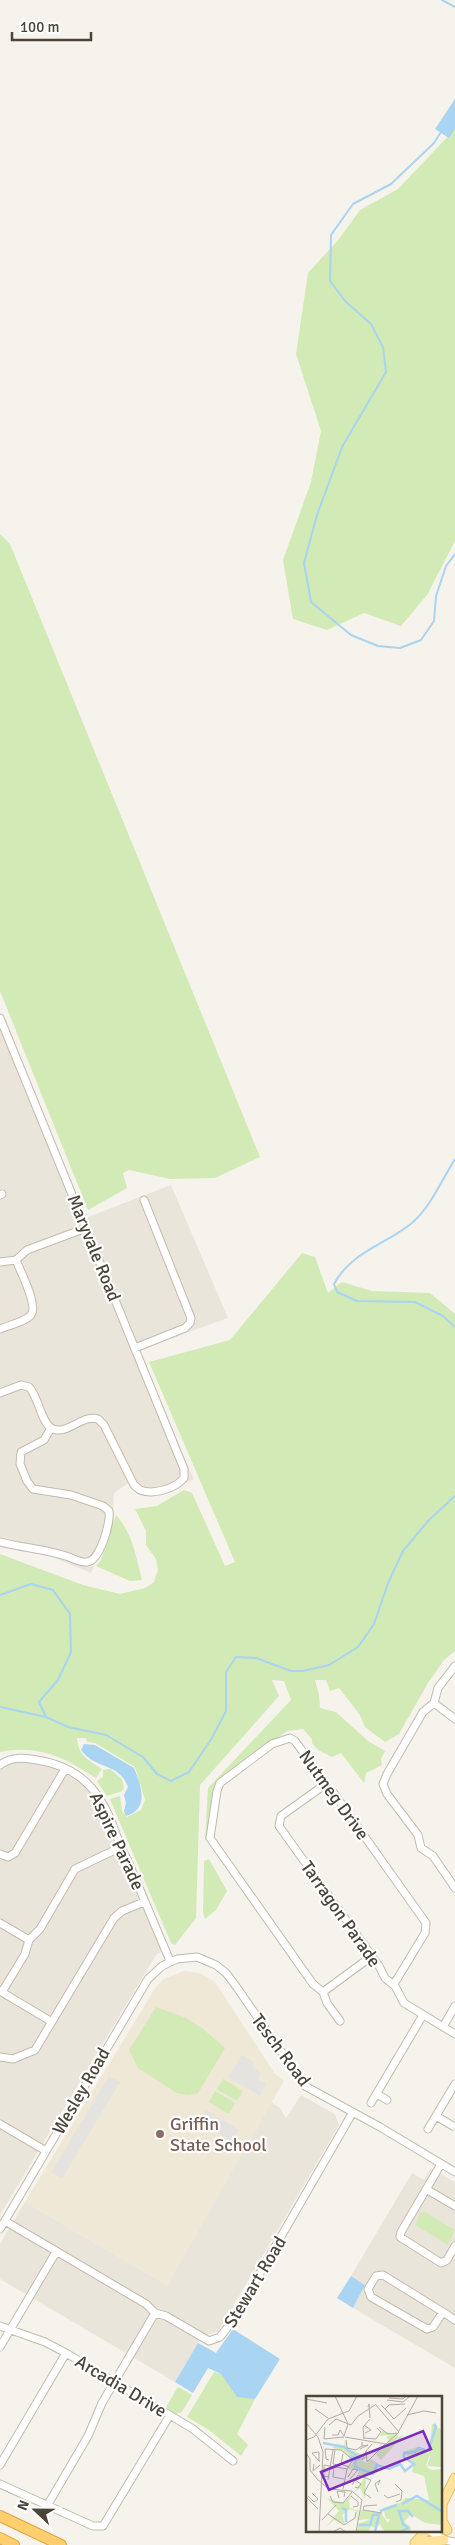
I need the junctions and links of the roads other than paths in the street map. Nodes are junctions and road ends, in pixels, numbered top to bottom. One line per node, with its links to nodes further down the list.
1 (0, 1018): 3 (street, Maryvale Road)
2 (144, 1200): 7 (street)
3 (86, 1228): 4 (street); 7 (street, Maryvale Road)
4 (16, 1260): 5 (street); 6 (street)
5 (0, 1262)
6 (0, 1329)
7 (135, 1348): 9 (street, Maryvale Road)
8 (0, 1393): 9 (street)
9 (52, 1428): 10 (street)
10 (0, 1542)
11 (455, 1666): 12 (street)
12 (434, 1703): 13 (street); 19 (street)
13 (455, 1720)
14 (0, 1765): 15 (street, Aspire Parade)
15 (65, 1769): 17 (street, Aspire Parade); 18 (street)
16 (323, 1786): 23 (street, Tarragon Parade); 25 (street, Nutmeg Drive); 27 (street, Nutmeg Drive)
17 (119, 1848): 20 (street, Aspire Parade); 22 (street)
18 (0, 1854)
19 (455, 1888)
20 (144, 1902): 24 (street, Aspire Parade); 31 (street)
21 (0, 1923): 22 (street)
22 (29, 1940): 26 (street)
23 (372, 1956): 25 (street, Tarragon Parade); 27 (street)
24 (170, 1961): 39 (street, Tesch Road); 44 (street, Wesley Road)
25 (394, 1984): 29 (street, Tarragon Parade)
26 (1, 1991): 31 (street)
27 (323, 1992): 30 (street, Nutmeg Drive)
28 (455, 2006): 32 (street)
29 (423, 2015): 32 (street, Tarragon Parade); 36 (street)
30 (340, 2021)
31 (52, 2022): 34 (street)
32 (443, 2027): 33 (street, Tarragon Parade)
33 (455, 2034)
34 (0, 2057)
35 (455, 2084): 40 (street)
36 (377, 2094): 37 (street); 38 (street)
37 (387, 2100)
38 (371, 2104)
39 (353, 2112): 45 (street, Tesch Road); 54 (street, Stewart Road)
40 (436, 2116): 42 (street); 43 (street)
41 (0, 2124): 44 (street)
42 (453, 2126)
43 (428, 2129)
44 (46, 2151): 49 (street, Wesley Road)
45 (441, 2164): 46 (street, Tesch Road); 47 (street)
46 (455, 2172)
47 (426, 2189): 48 (street); 51 (street)
48 (455, 2206)
49 (5, 2221): 50 (street, Wesley Road); 52 (street, Stewart Road)
50 (0, 2229)
51 (455, 2246)
52 (56, 2252): 54 (street, Stewart Road); 57 (street)
53 (443, 2312): 53 (street); 55 (street)
54 (155, 2313): 60 (street)
55 (455, 2320)
56 (0, 2326): 57 (street, Arcadia Drive)
57 (10, 2330): 58 (street); 59 (street, Arcadia Drive)
58 (0, 2347)
59 (66, 2353): 60 (street, Arcadia Drive); 63 (street)
60 (114, 2382): 61 (street, Arcadia Drive); 67 (street)
61 (170, 2415): 62 (street, Arcadia Drive); 67 (street)
62 (233, 2461)
63 (0, 2465)
64 (455, 2478): 66 (main road)
65 (0, 2484): 67 (street)
66 (442, 2505): 69 (main road)
67 (47, 2506)
68 (0, 2516): 76 (highway)
69 (448, 2530)
70 (425, 2532): 77 (main road)
71 (432, 2532): 73 (street)
72 (0, 2538): 75 (highway)
73 (444, 2540): 74 (street); 77 (main road)
74 (455, 2542)
75 (14, 2545)
76 (61, 2545)
77 (414, 2545)

